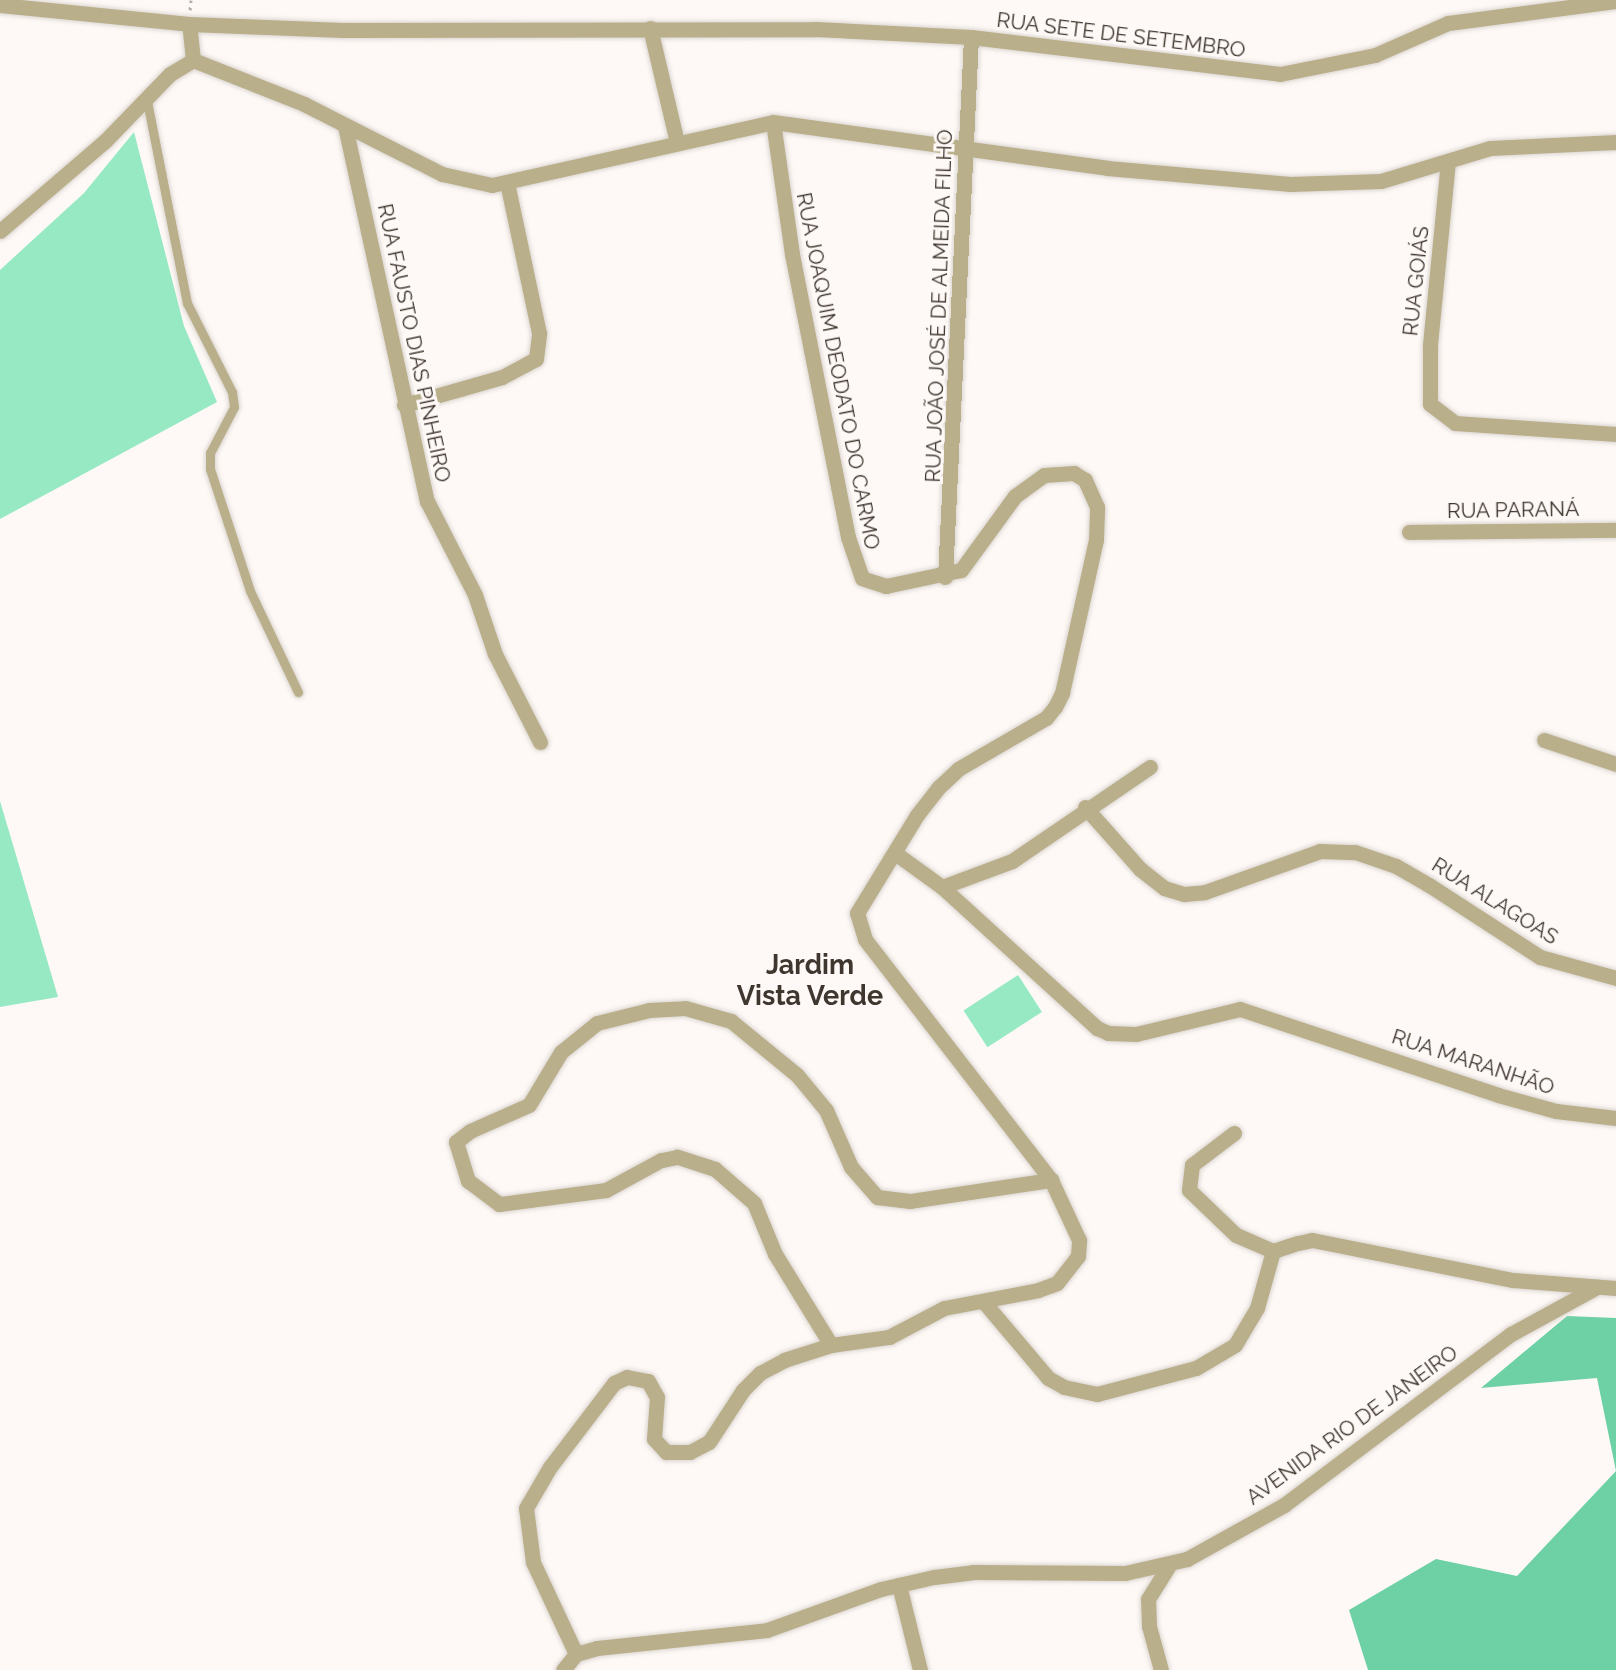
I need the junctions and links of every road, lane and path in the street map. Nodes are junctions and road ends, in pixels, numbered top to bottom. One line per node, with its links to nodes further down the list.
1 (1616, 1): 5 (street, RUA SETE DE SETEMBRO)
2 (0, 5): 3 (street, RUA SETE DE SETEMBRO)
3 (189, 24): 4 (street, RUA SETE DE SETEMBRO); 6 (street)
4 (650, 28): 5 (street, RUA SETE DE SETEMBRO); 10 (street)
5 (971, 37): 12 (street, RUA JOÃO JOSÉ DE ALMEIDA FILHO)
6 (193, 60): 7 (street); 9 (street)
7 (146, 96): 15 (street); 21 (lane)
8 (773, 122): 10 (street); 12 (street); 20 (street, RUA JOAQUIM DEODATO DO CARMO)
9 (345, 126): 14 (street); 16 (street, RUA FAUSTO DIAS PINHEIRO)
10 (677, 142): 14 (street)
11 (1616, 142): 13 (street)
12 (967, 149): 13 (street); 20 (street, RUA JOÃO JOSÉ DE ALMEIDA FILHO)
13 (1448, 161): 17 (street, RUA GOIÁS)
14 (507, 183): 16 (street)
15 (0, 231)
16 (404, 405): 23 (street, RUA FAUSTO DIAS PINHEIRO)
17 (1616, 434)
18 (1616, 530): 19 (street, RUA PARANÁ)
19 (1409, 532)
20 (945, 577): 27 (street)
21 (298, 692)
22 (1544, 740): 24 (street)
23 (540, 742)
24 (1616, 764)
25 (1150, 767): 26 (street)
26 (1085, 807): 28 (street); 29 (street, RUA ALAGOAS)
27 (895, 852): 28 (street, RUA MARANHÃO); 32 (street)
28 (942, 887): 30 (street, RUA MARANHÃO)
29 (1616, 978)
30 (1616, 1118)
31 (1234, 1133): 33 (street)
32 (1051, 1180): 36 (street); 37 (street)
33 (1273, 1251): 34 (street); 36 (street)
34 (1597, 1287): 35 (street); 38 (street, AVENIDA RIO DE JANEIRO)
35 (1616, 1288)
36 (983, 1301): 37 (street)
37 (831, 1345): 40 (street)
38 (1169, 1564): 39 (street, AVENIDA RIO DE JANEIRO); 43 (street)
39 (898, 1585): 40 (street, AVENIDA RIO DE JANEIRO); 42 (street)
40 (576, 1654): 41 (street)
41 (563, 1670)
42 (920, 1670)
43 (1161, 1670)

